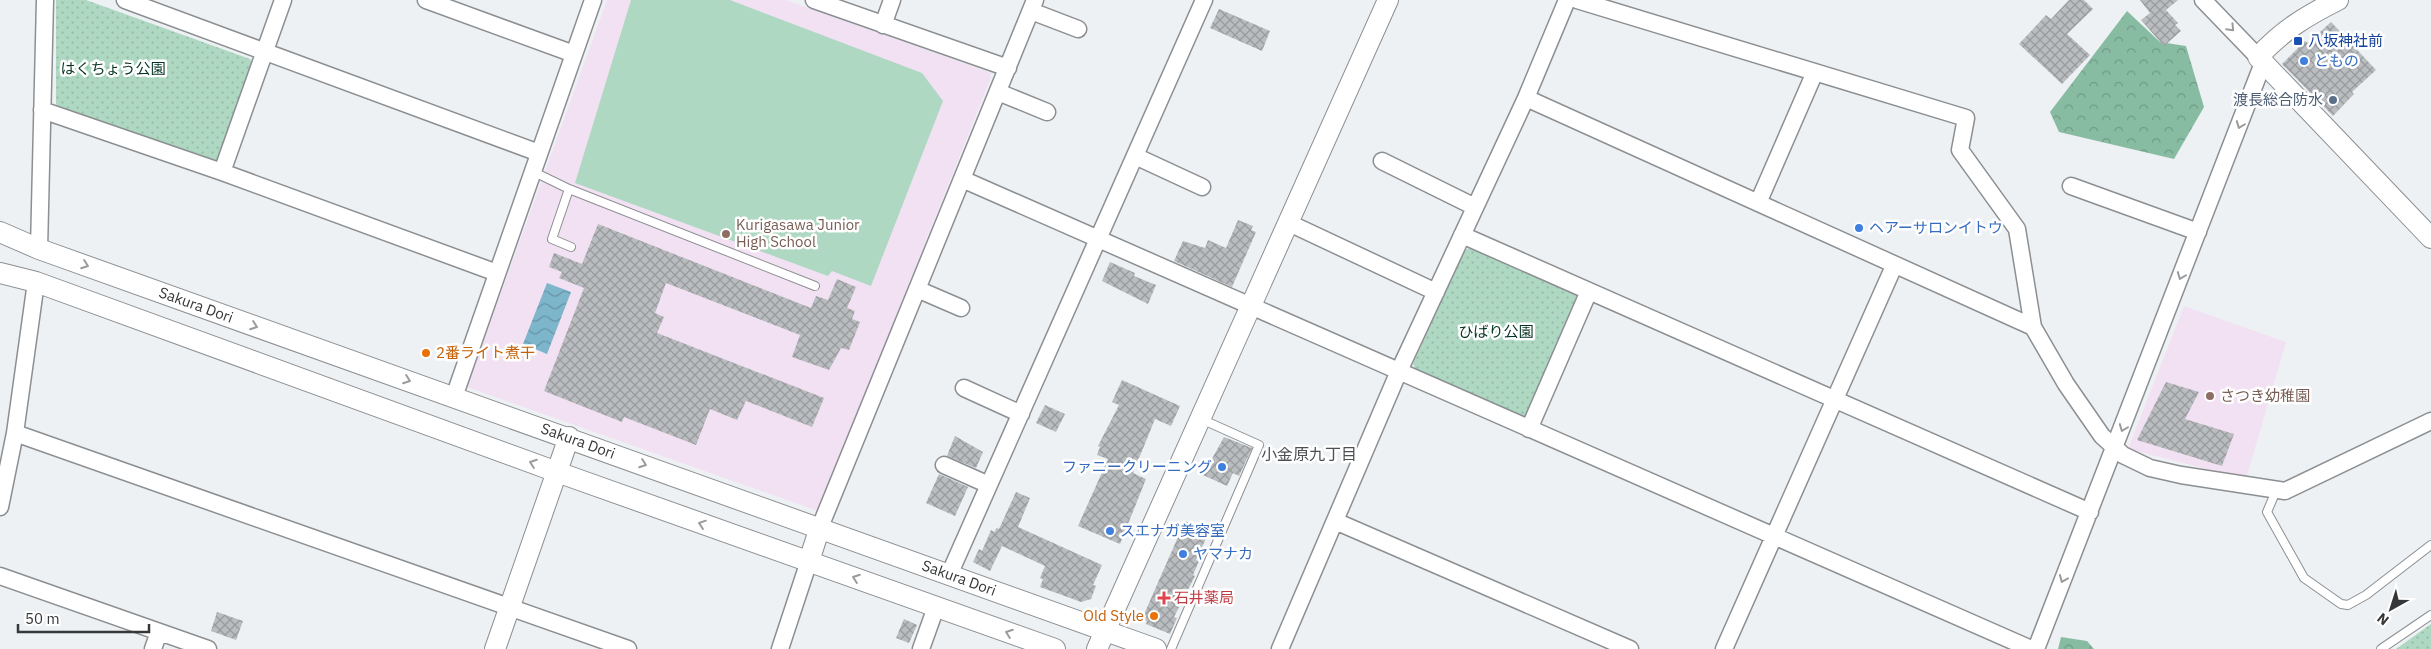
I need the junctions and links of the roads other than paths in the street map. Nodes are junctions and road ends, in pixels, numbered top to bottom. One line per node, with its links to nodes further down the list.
1 (45, 0): 25 (street)
2 (125, 0): 18 (street)
3 (283, 0): 18 (street)
4 (426, 0): 19 (street)
5 (592, 0): 19 (street)
6 (814, 0): 16 (street)
7 (892, 0): 16 (street)
8 (1204, 0): 28 (street)
9 (1388, 0): 38 (street)
10 (1567, 0): 24 (street)
11 (1577, 0): 14 (street)
12 (2203, 0): 20 (street, one-way to 20)
13 (2338, 0): 20 (street)
14 (1601, 3): 22 (street)
15 (1033, 6): 17 (street); 21 (street)
16 (883, 25): 21 (street)
17 (1078, 29)
18 (265, 51): 27 (street); 31 (street)
19 (574, 54): 27 (street)
20 (2261, 60): 40 (street, one-way to 40); 42 (street)
21 (1008, 68): 23 (street)
22 (1815, 72): 36 (street); 56 (street)
23 (998, 92): 26 (street); 32 (street)
24 (1526, 98): 36 (street); 37 (street)
25 (42, 110): 31 (street); 45 (street)
26 (1046, 112)
27 (539, 152): 30 (street)
28 (1135, 156): 34 (street); 43 (street)
29 (1382, 161): 37 (street)
30 (532, 171): 35 (lane); 48 (street)
31 (222, 172): 48 (street)
32 (962, 179): 43 (street); 51 (street)
33 (2071, 186): 40 (street)
34 (1202, 187)
35 (569, 189): 44 (lane); 50 (lane)
36 (1758, 203): 46 (street)
37 (1475, 207): 41 (street)
38 (1288, 223): 53 (street); 54 (street)
39 (0, 232): 45 (street, Sakura Dori)
40 (2198, 232): 69 (street, one-way to 69)
41 (1462, 235): 52 (street); 53 (street)
42 (2431, 238)
43 (1098, 239): 54 (street); 63 (street)
44 (571, 247)
45 (39, 249): 49 (street); 57 (street, Sakura Dori, one-way to 57)
46 (1894, 266): 56 (street); 62 (street)
47 (0, 273): 49 (street)
48 (497, 273): 61 (street)
49 (36, 282): 59 (street); 67 (street)
50 (815, 286)
51 (917, 289): 55 (street); 77 (street)
52 (1589, 291): 62 (street); 66 (street)
53 (1436, 292): 58 (street)
54 (1252, 306): 58 (street); 64 (street)
55 (961, 308)
56 (2033, 327): 69 (street)
57 (313, 347): 59 (street); 61 (street, Sakura Dori, one-way to 61)
58 (1399, 372): 66 (street); 76 (street)
59 (303, 380): 71 (street, one-way to 59)
60 (964, 388): 63 (street)
61 (454, 397): 68 (street, Sakura Dori)
62 (1835, 399): 75 (street); 78 (street)
63 (1021, 414): 72 (street)
64 (1201, 419): 87 (street); 96 (lane)
65 (2431, 421): 73 (street)
66 (1529, 429): 78 (street)
67 (15, 433): 74 (street); 83 (street)
68 (569, 437): 71 (street); 77 (street, Sakura Dori, one-way to 77)
69 (2115, 450): 73 (street); 75 (street)
70 (944, 466): 72 (street)
71 (556, 472): 80 (street, one-way to 71); 83 (street)
72 (989, 485): 81 (street)
73 (2276, 491): 79 (lane)
74 (0, 508)
75 (2090, 512): 101 (street, one-way to 101)
76 (1335, 520): 97 (street); 98 (street)
77 (820, 527): 80 (street); 81 (street, Sakura Dori)
78 (1773, 537): 99 (street); 100 (street)
79 (2431, 544)
80 (809, 561): 84 (street, one-way to 80); 92 (street)
81 (949, 575): 87 (street, Sakura Dori)
82 (0, 576): 86 (street)
83 (510, 606): 90 (street); 91 (street)
84 (936, 607): 93 (street); 94 (street, one-way to 84)
85 (2431, 615): 102 (lane)
86 (159, 632): 88 (street); 89 (street)
87 (1101, 640): 95 (street, Sakura Dori)
88 (153, 649)
89 (208, 649)
90 (495, 649)
91 (628, 649)
92 (780, 649)
93 (921, 649)
94 (1054, 649)
95 (1156, 649)
96 (1171, 649)
97 (1280, 649)
98 (1630, 649)
99 (1724, 649)
100 (2031, 649)
101 (2036, 649)
102 (2381, 649)

